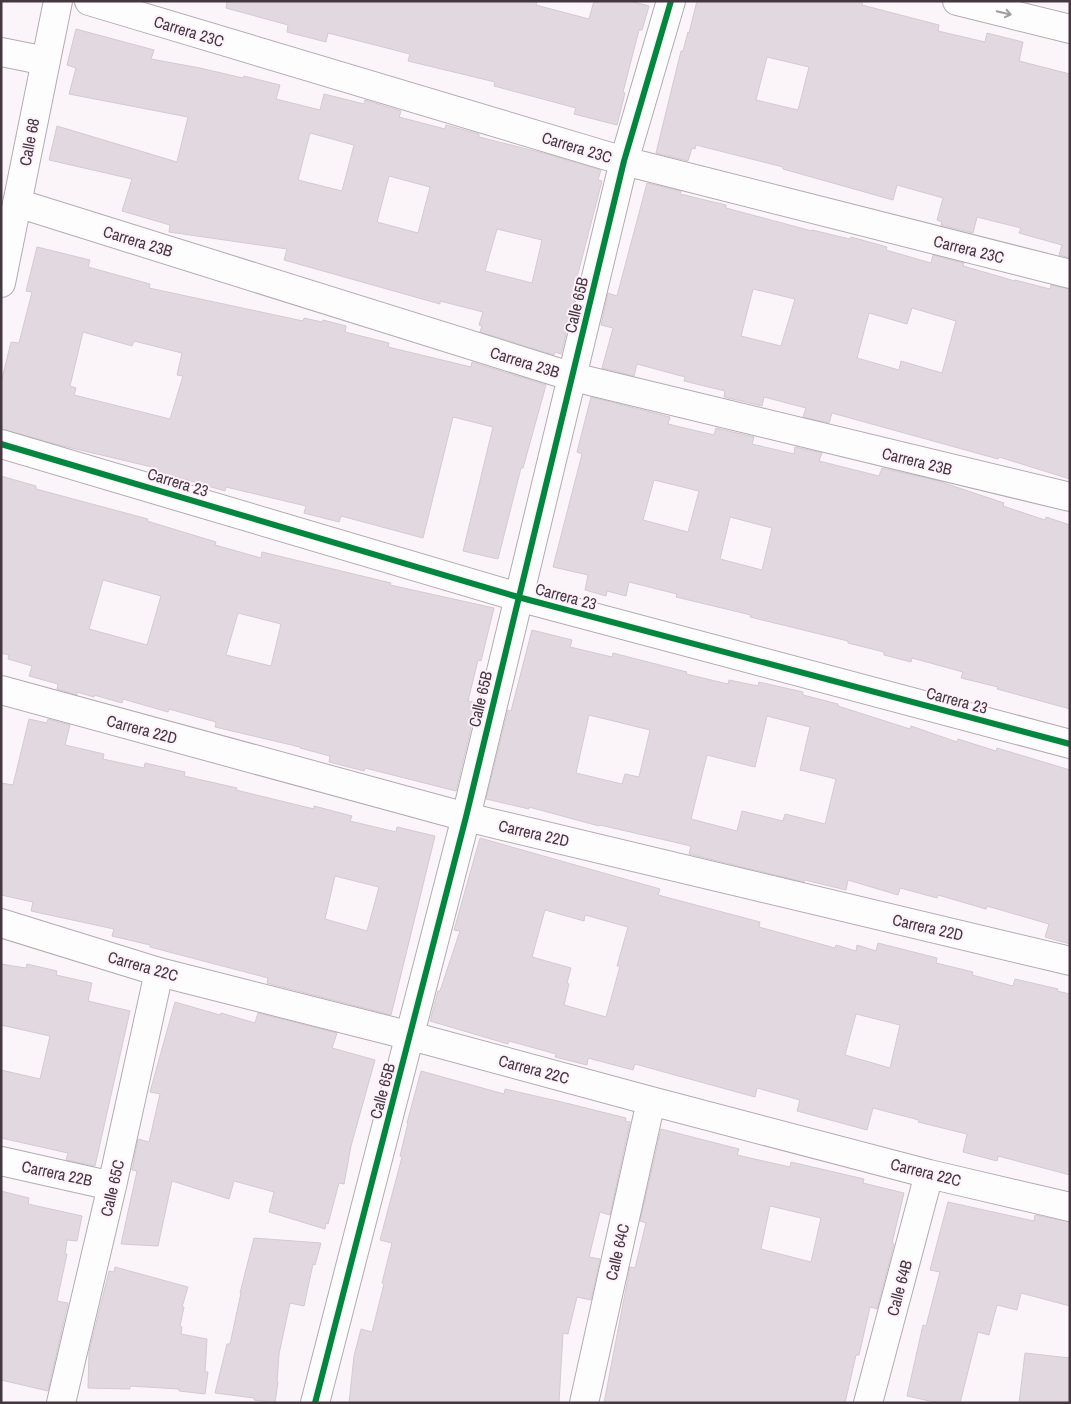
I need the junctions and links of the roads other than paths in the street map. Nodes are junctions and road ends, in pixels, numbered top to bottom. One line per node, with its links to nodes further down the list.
1 (58, 1): 7 (street, Calle 68)
2 (90, 1): 8 (street, Carrera 23C)
3 (671, 1): 8 (street, Calle 65B)
4 (957, 1): 5 (street, one-way to 5)
5 (1070, 29)
6 (1, 52): 7 (street)
7 (46, 61): 9 (street, Calle 68)
8 (624, 161): 10 (street, Carrera 23C); 12 (street, Calle 65B)
9 (17, 203): 11 (street, Calle 68); 12 (street, Carrera 23B)
10 (1070, 274)
11 (1, 283)
12 (573, 378): 14 (street, Carrera 23B); 15 (street, Calle 65B)
13 (1, 444): 15 (street, Carrera 23)
14 (1070, 498)
15 (518, 597): 17 (street, Carrera 23); 18 (street, Calle 65B)
16 (1, 690): 18 (street, Carrera 22D)
17 (1070, 744)
18 (466, 817): 20 (street, Carrera 22D); 22 (street, Calle 65B)
19 (1, 923): 21 (street, Carrera 22C)
20 (1070, 961)
21 (159, 972): 22 (street, Carrera 22C); 26 (street, Calle 65C)
22 (410, 1036): 23 (street, Carrera 22C); 29 (street, Calle 65B)
23 (651, 1101): 25 (street, Carrera 22C); 30 (street, Calle 64C)
24 (1, 1161): 26 (street, Carrera 22B)
25 (929, 1174): 27 (street, Carrera 22C); 31 (street, Calle 64B)
26 (112, 1186): 28 (street, Calle 65C)
27 (1070, 1207)
28 (61, 1403)
29 (315, 1403)
30 (584, 1403)
31 (868, 1403)

